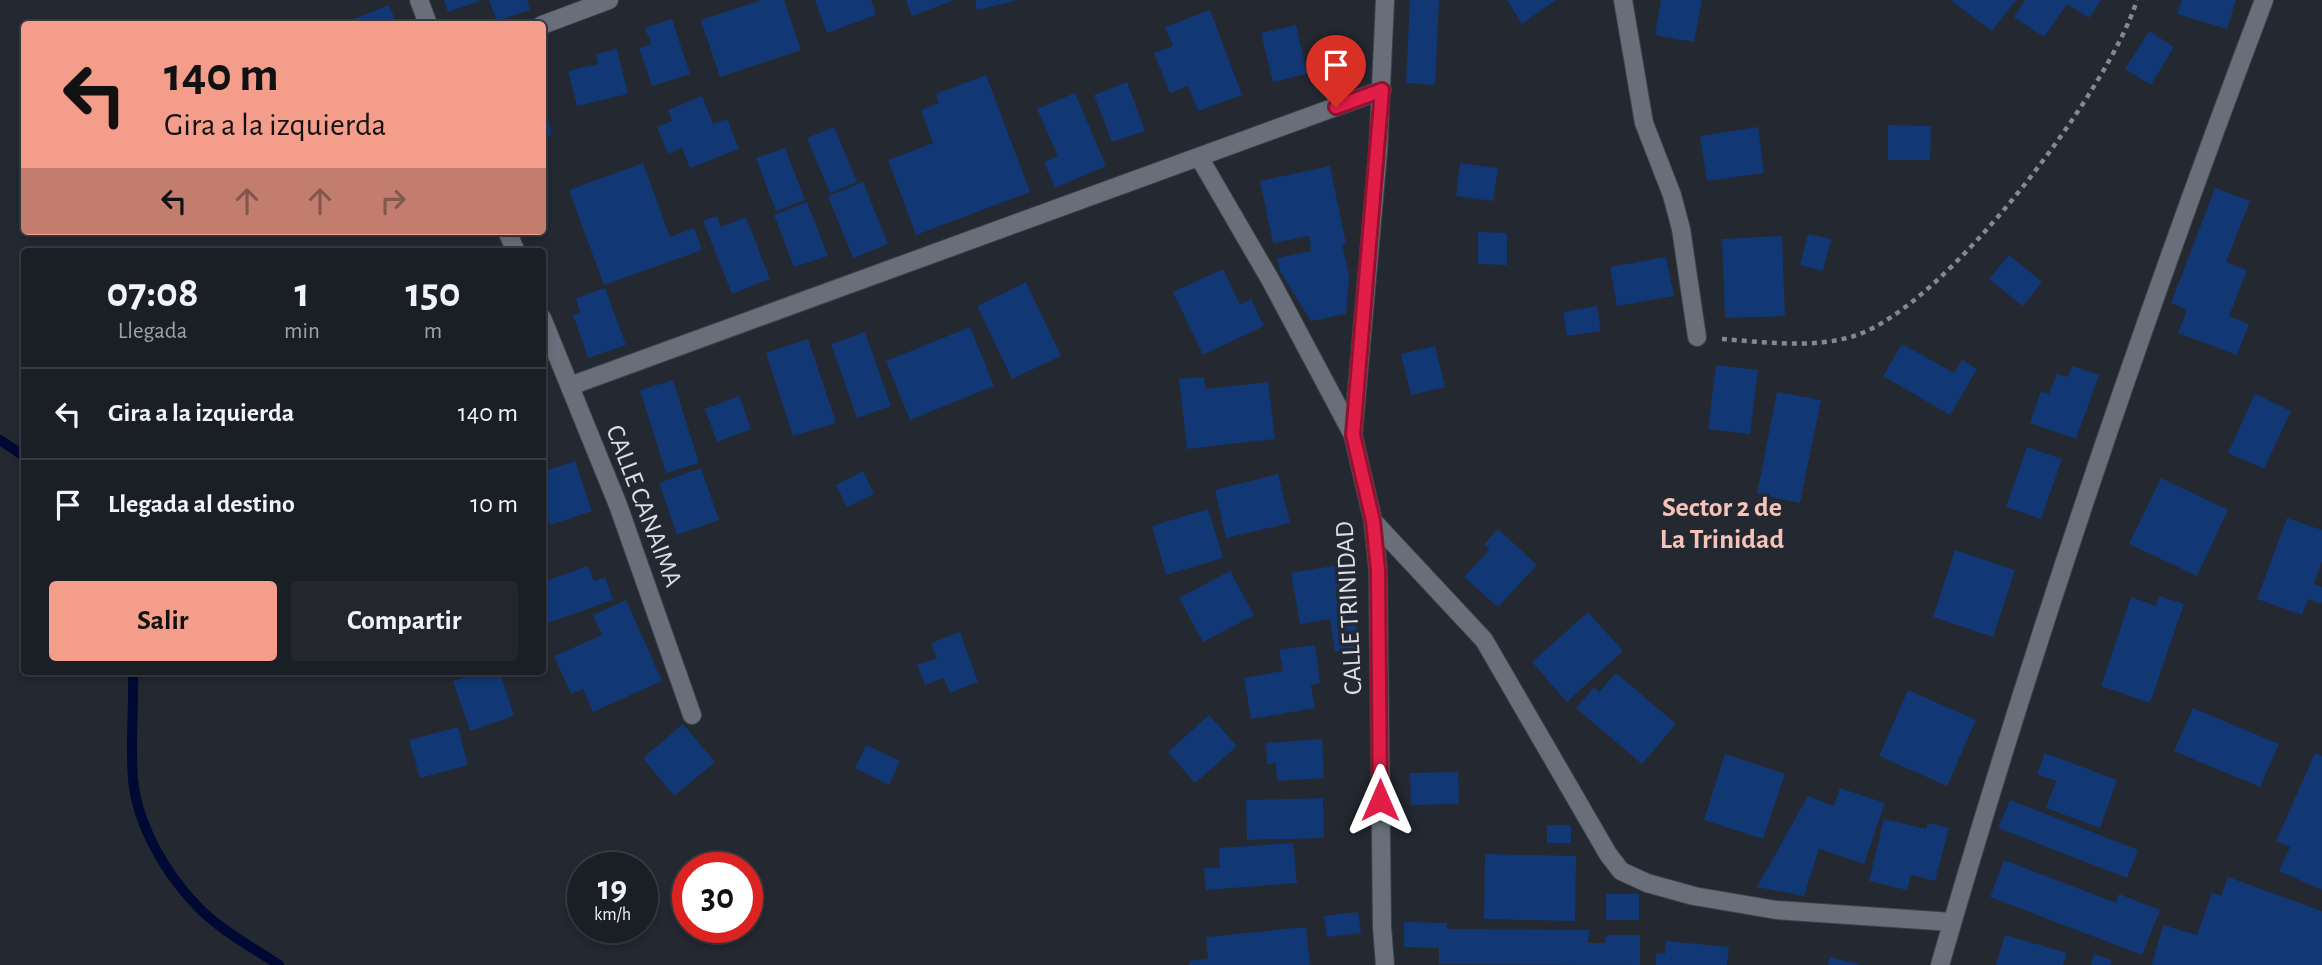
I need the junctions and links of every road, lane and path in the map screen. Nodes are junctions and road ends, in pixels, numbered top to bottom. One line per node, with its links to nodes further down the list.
1 (419, 0): 7 (street)
2 (609, 0): 8 (street)
3 (1385, 0): 9 (street, CALLE TRINIDAD)
4 (1623, 0): 12 (street)
5 (2137, 0): 12 (path)
6 (2264, 0): 17 (street)
7 (427, 21)
8 (546, 24)
9 (1382, 90): 10 (street); 14 (street, CALLE TRINIDAD)
10 (1199, 157): 13 (street); 14 (street)
11 (546, 328): 13 (street, CALLE CANAIMA)
12 (1696, 337)
13 (570, 386): 16 (street, CALLE CANAIMA)
14 (1353, 435): 15 (street, CALLE TRINIDAD)
15 (1373, 521): 17 (street); 18 (street, CALLE TRINIDAD)
16 (692, 715)
17 (1952, 922): 19 (street)
18 (1385, 965)
19 (1940, 965)

